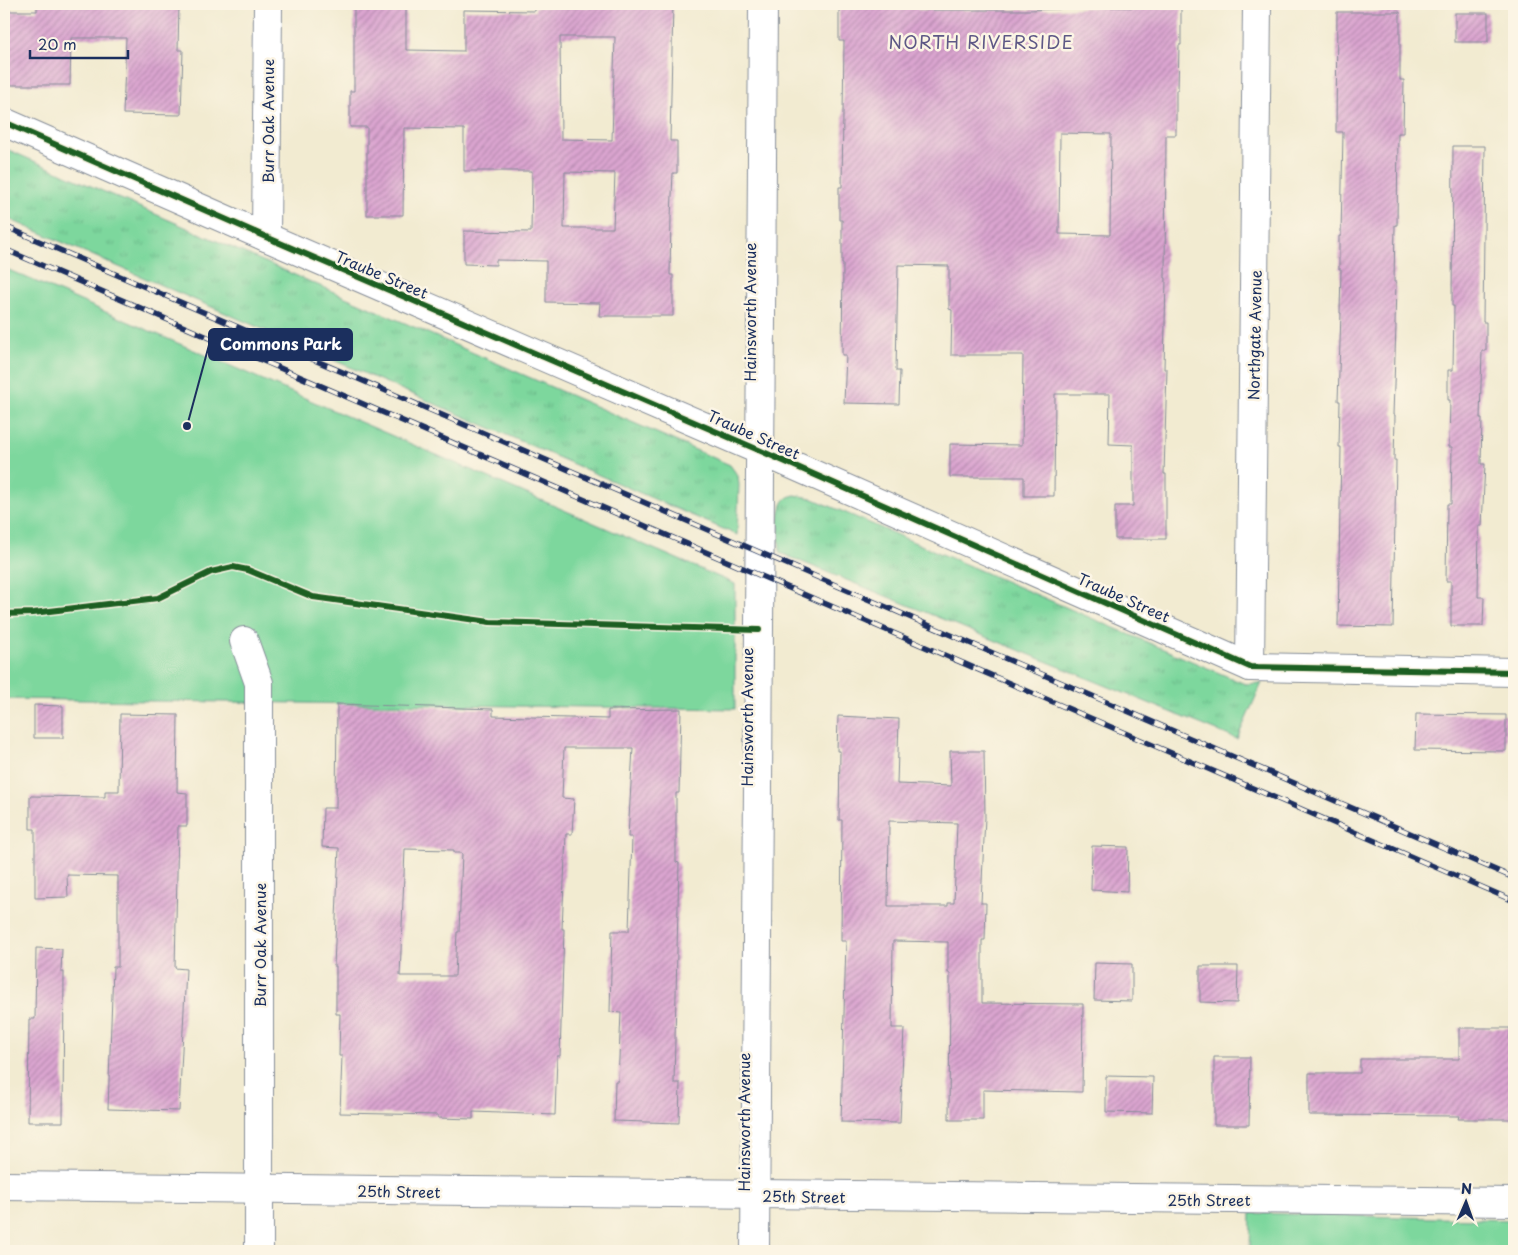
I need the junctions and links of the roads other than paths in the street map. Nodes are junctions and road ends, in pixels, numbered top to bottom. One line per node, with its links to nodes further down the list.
1 (268, 4): 5 (street, Burr Oak Avenue)
2 (763, 4): 6 (street, Hainsworth Avenue)
3 (1257, 4): 8 (street, Northgate Avenue)
4 (4, 122): 5 (street, Traube Street)
5 (266, 237): 6 (street, Traube Street)
6 (761, 451): 8 (street, Traube Street); 12 (street, Hainsworth Avenue)
7 (244, 641): 11 (street, Burr Oak Avenue)
8 (1250, 667): 9 (street, Traube Street)
9 (1514, 672)
10 (4, 1186): 11 (street, 25th Street)
11 (259, 1189): 12 (street, 25th Street); 14 (street, Burr Oak Avenue)
12 (755, 1195): 13 (street, 25th Street); 15 (street, Hainsworth Avenue)
13 (1514, 1202)
14 (259, 1251)
15 (754, 1251)

